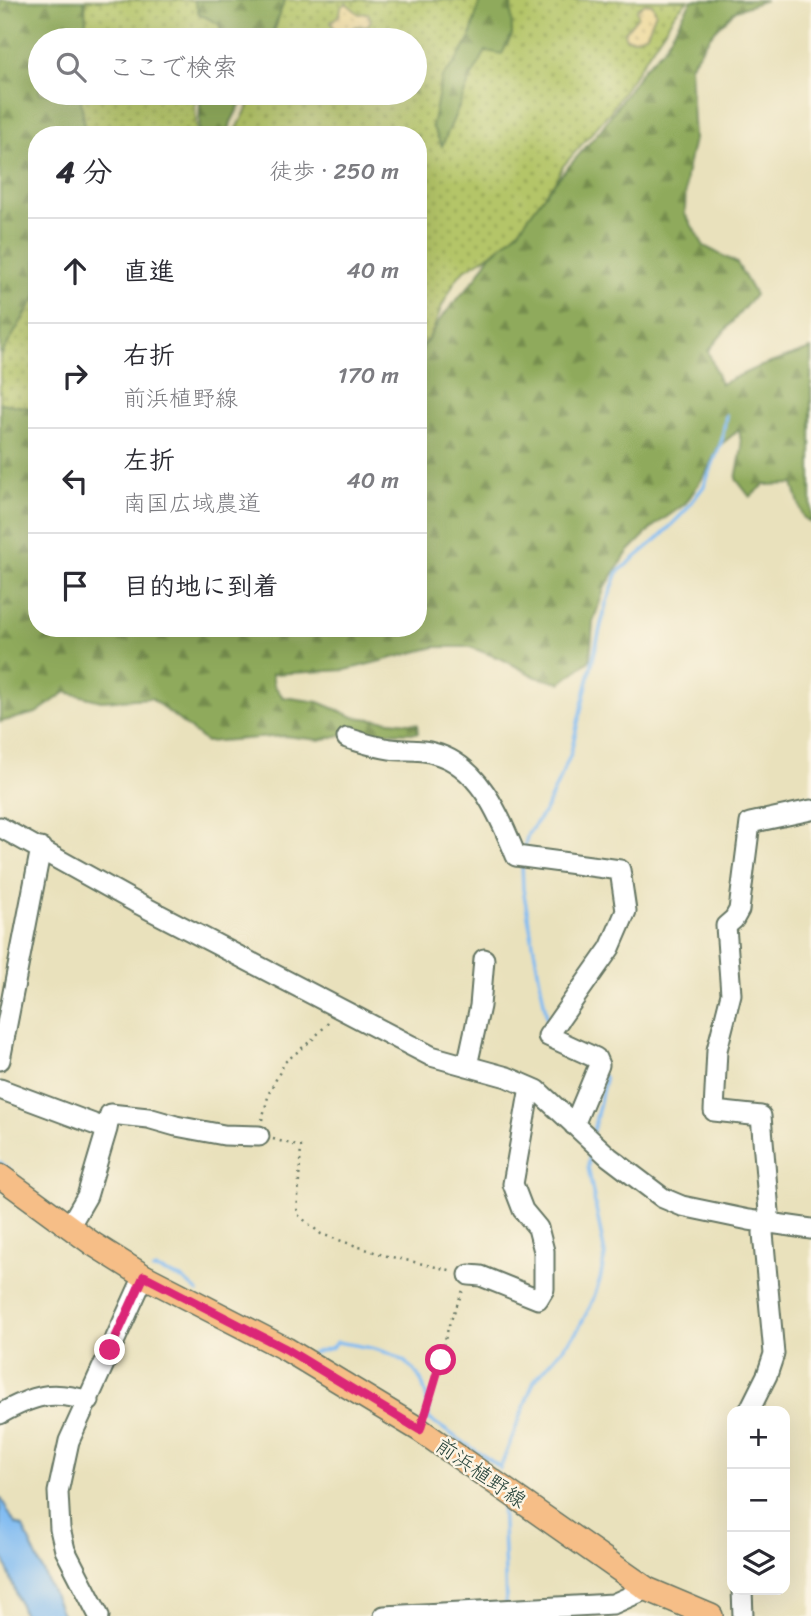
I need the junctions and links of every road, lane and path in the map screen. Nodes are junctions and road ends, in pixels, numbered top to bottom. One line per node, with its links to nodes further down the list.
1 (347, 738): 11 (street)
2 (811, 810): 15 (street)
3 (0, 827): 4 (street)
4 (41, 848): 6 (street); 7 (street)
5 (485, 959): 8 (street)
6 (341, 1009): 8 (street); 13 (path)
7 (0, 1060)
8 (467, 1066): 9 (street)
9 (530, 1087): 11 (street); 18 (street)
10 (0, 1089): 12 (street)
11 (574, 1125): 15 (street)
12 (107, 1129): 13 (street); 16 (street)
13 (258, 1136): 18 (path)
14 (0, 1176): 16 (main road, 前浜植野線)
15 (766, 1223): 17 (street); 21 (street)
16 (68, 1227): 19 (main road, 前浜植野線)
17 (811, 1229)
18 (469, 1275): 23 (path)
19 (144, 1276): 20 (street); 23 (main road, 前浜植野線)
20 (89, 1401): 22 (street); 26 (street)
21 (752, 1406)
22 (0, 1414)
23 (420, 1430): 24 (main road, 前浜植野線)
24 (647, 1589): 27 (street); 28 (main road, 前浜植野線)
25 (742, 1595): 29 (street)
26 (99, 1616)
27 (384, 1616)
28 (711, 1616)
29 (743, 1616)

